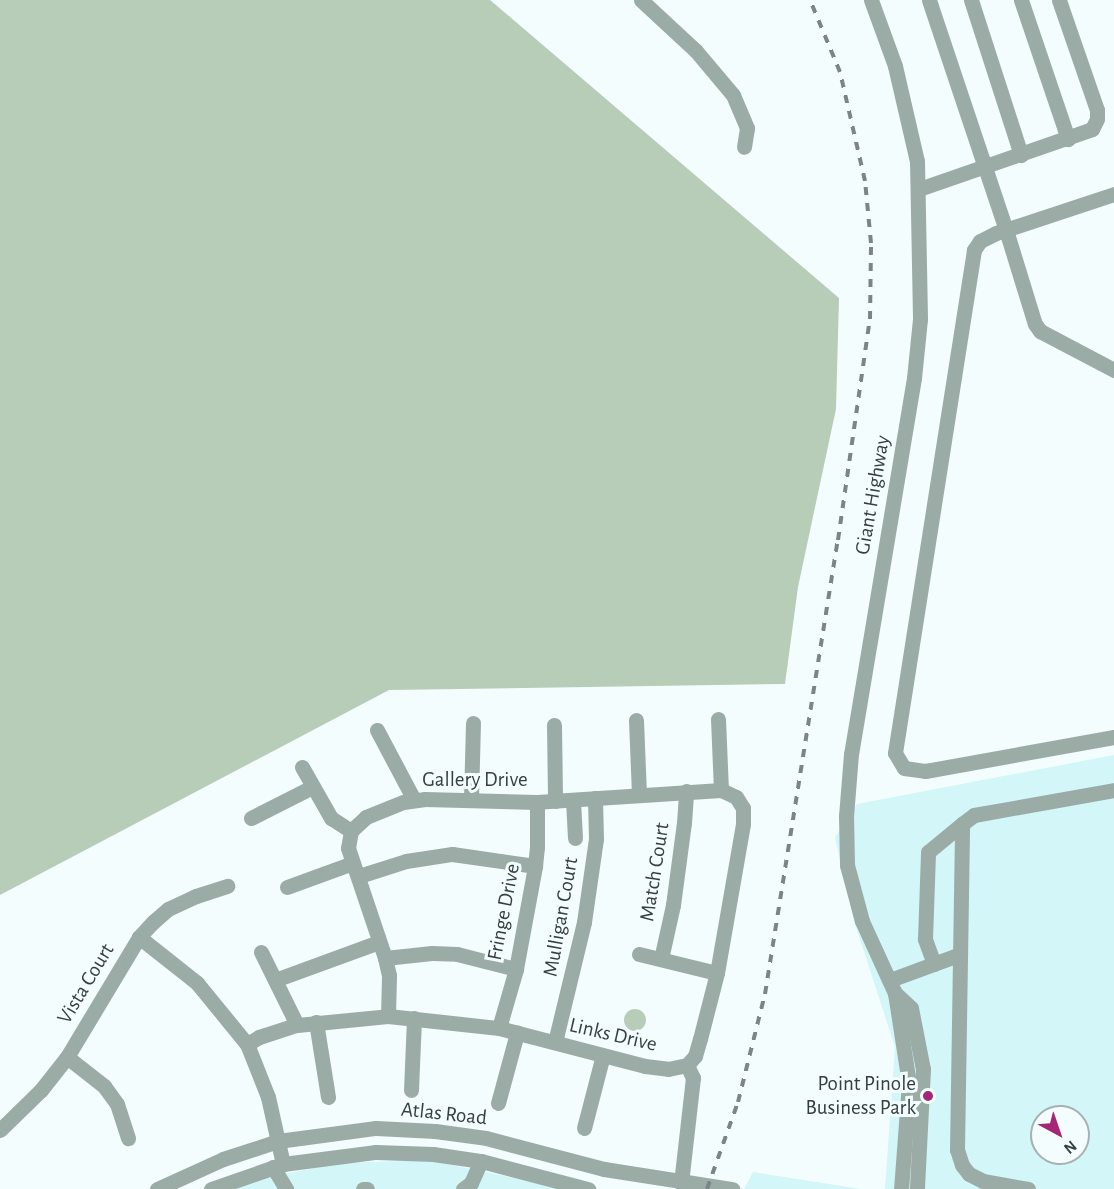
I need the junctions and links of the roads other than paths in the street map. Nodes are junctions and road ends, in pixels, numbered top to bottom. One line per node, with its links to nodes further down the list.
1 (641, 0): 8 (street)
2 (871, 0): 11 (street, Giant Highway)
3 (929, 0): 10 (street)
4 (971, 0): 9 (street)
5 (1021, 0): 7 (street)
6 (1059, 0): 7 (street)
7 (1068, 139): 9 (street)
8 (744, 147)
9 (1021, 155): 10 (street)
10 (985, 167): 11 (street); 13 (street)
11 (919, 189): 52 (street, Giant Highway)
12 (1114, 194): 13 (street)
13 (1006, 230): 14 (street); 20 (street)
14 (1114, 370)
15 (718, 718): 23 (street)
16 (636, 720): 26 (street)
17 (473, 723): 28 (street)
18 (554, 725): 31 (street)
19 (377, 730): 29 (street)
20 (1114, 737)
21 (302, 767): 22 (street)
22 (312, 787): 33 (street); 35 (street)
23 (724, 790): 25 (street, Gallery Drive); 50 (street)
24 (1114, 790): 34 (street)
25 (686, 791): 26 (street, Gallery Drive); 47 (street, Match Court)
26 (639, 794): 27 (street, Gallery Drive)
27 (595, 798): 30 (street, Gallery Drive); 59 (street, Mulligan Court)
28 (471, 799): 29 (street, Gallery Drive); 32 (street, Gallery Drive)
29 (414, 800): 35 (street, Gallery Drive)
30 (573, 800): 31 (street, Gallery Drive); 36 (street)
31 (555, 801): 32 (street, Gallery Drive)
32 (537, 802): 37 (street, Fringe Drive)
33 (251, 818)
34 (962, 824): 45 (street); 48 (street)
35 (351, 831): 38 (street)
36 (574, 838)
37 (535, 866): 38 (street); 49 (street, Fringe Drive)
38 (356, 870): 40 (street); 42 (street)
39 (227, 886): 41 (street, Vista Court)
40 (287, 887)
41 (139, 937): 60 (street); 62 (street, Vista Court)
42 (380, 942): 46 (street); 51 (street)
43 (261, 952): 51 (street)
44 (639, 954): 47 (street)
45 (958, 955): 48 (street); 82 (street)
46 (385, 958): 49 (street); 53 (street)
47 (661, 959): 50 (street)
48 (934, 964): 52 (street)
49 (516, 969): 57 (street, Fringe Drive)
50 (717, 973): 63 (street)
51 (275, 980): 56 (street)
52 (892, 986): 80 (street, Giant Highway); 81 (street, Giant Highway)
53 (388, 1016): 54 (street, Links Drive); 55 (street, Links Drive)
54 (414, 1018): 57 (street, Links Drive); 64 (street)
55 (316, 1022): 56 (street, Links Drive); 65 (street)
56 (297, 1025): 60 (street, Links Drive)
57 (499, 1028): 58 (street, Links Drive)
58 (517, 1033): 59 (street, Links Drive); 66 (street)
59 (555, 1042): 61 (street, Links Drive)
60 (247, 1044): 70 (street)
61 (603, 1055): 63 (street, Links Drive); 67 (street)
62 (67, 1057): 68 (street, Vista Court); 69 (street)
63 (687, 1065): 73 (street)
64 (411, 1090)
65 (328, 1097)
66 (498, 1103)
67 (584, 1128)
68 (0, 1130)
69 (128, 1138)
70 (278, 1141): 72 (street); 73 (street, Atlas Road); 74 (street, Atlas Road)
71 (481, 1161): 72 (street, Atlas Road); 77 (street); 78 (street, Atlas Road)
72 (278, 1165): 75 (street, Atlas Road); 76 (street)
73 (681, 1182): 79 (street, Atlas Road)
74 (157, 1189)
75 (211, 1189)
76 (286, 1189)
77 (463, 1189)
78 (588, 1189)
79 (732, 1189)
80 (901, 1189)
81 (917, 1189)
82 (1028, 1189)

